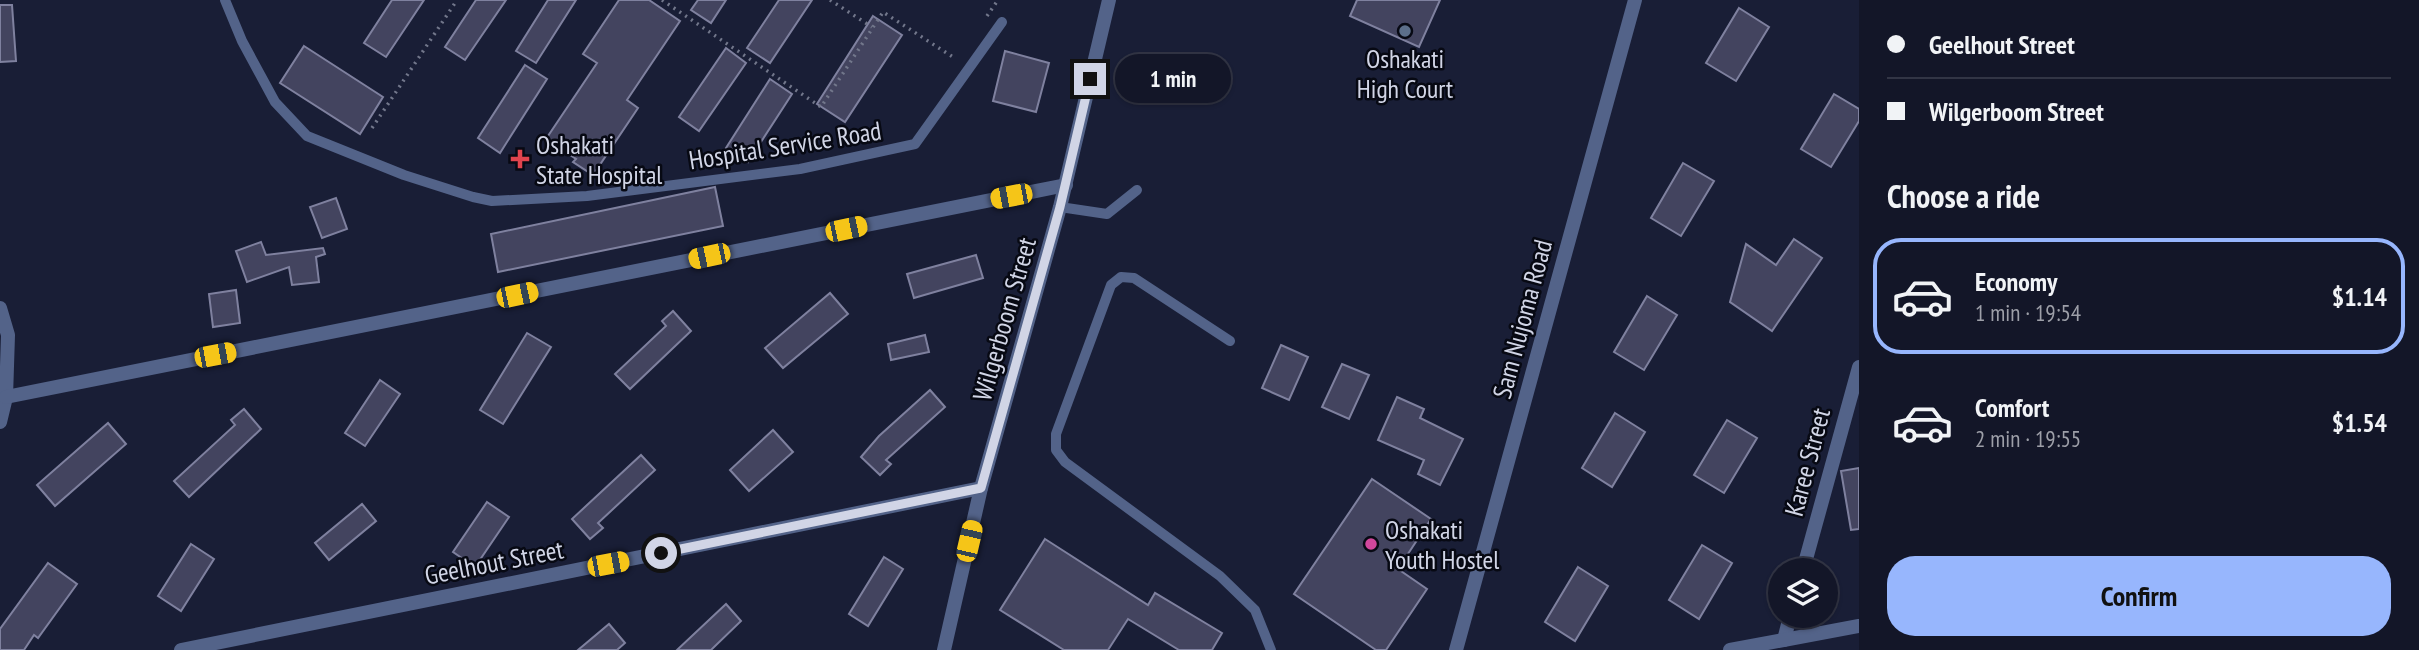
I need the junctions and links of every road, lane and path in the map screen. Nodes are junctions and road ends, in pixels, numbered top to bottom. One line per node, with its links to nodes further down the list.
1 (225, 0): 9 (lane, Hospital Service Road)
2 (457, 0): 12 (path)
3 (662, 0): 10 (path)
4 (830, 0): 10 (path)
5 (998, 0): 8 (path)
6 (1109, 0): 13 (street, Wilgerboom Street)
7 (1635, 0): 29 (street, Sam Nujoma Road)
8 (984, 20)
9 (1002, 22)
10 (873, 27): 11 (path)
11 (963, 50)
12 (372, 128)
13 (1066, 185): 15 (street, Wilgerboom Street); 19 (street)
14 (1137, 190): 15 (lane)
15 (1060, 207): 21 (street, Wilgerboom Street)
16 (0, 308): 19 (street)
17 (1230, 341): 28 (lane)
18 (1859, 367): 22 (street, Karee Street)
19 (6, 397): 20 (street)
20 (0, 422)
21 (981, 488): 26 (street, Wilgerboom Street); 27 (street, Geelhout Street)
22 (1806, 558)
23 (1859, 626): 25 (street)
24 (1787, 628): 25 (street)
25 (1784, 640): 30 (street)
26 (948, 649)
27 (181, 650)
28 (1271, 650)
29 (1456, 650)
30 (1730, 650)

